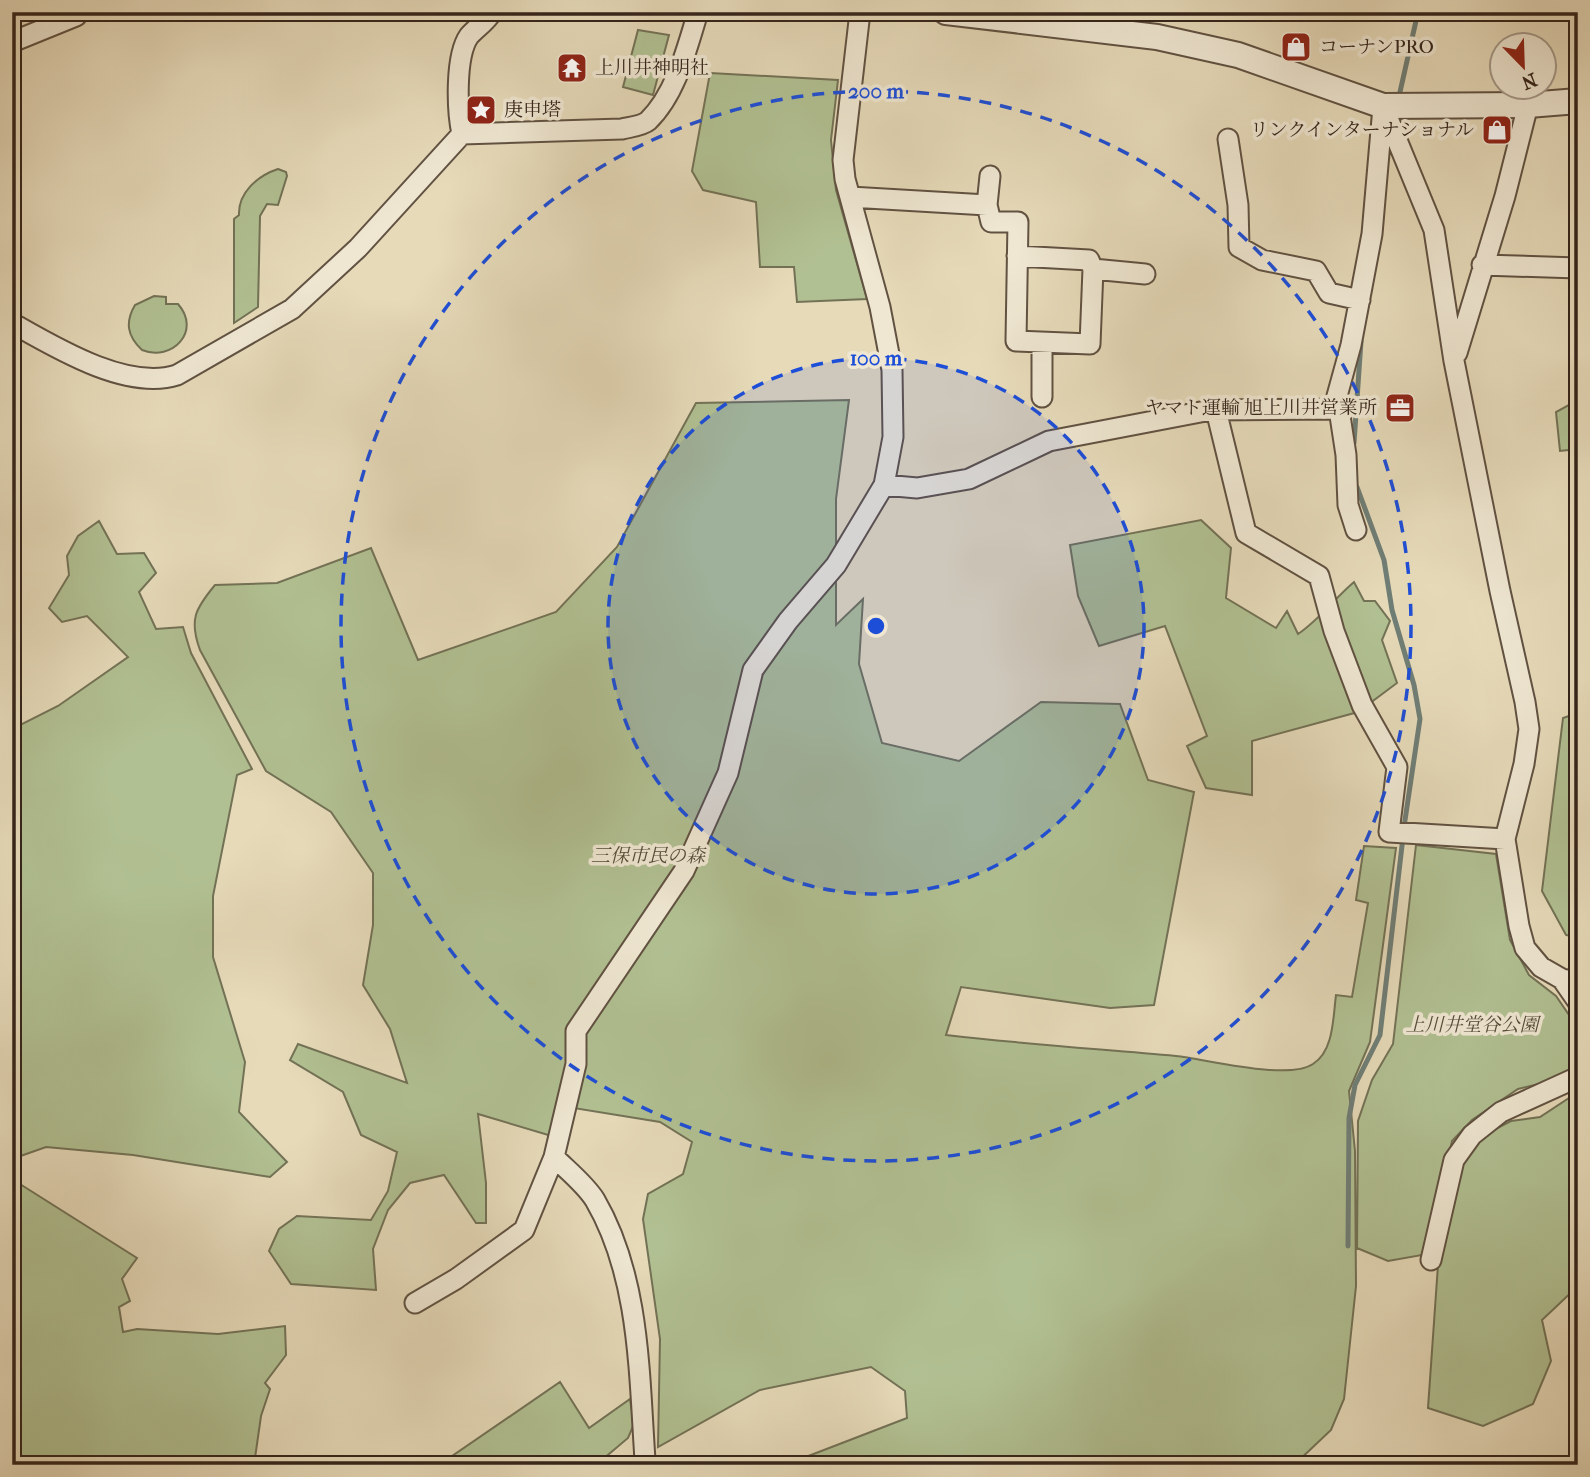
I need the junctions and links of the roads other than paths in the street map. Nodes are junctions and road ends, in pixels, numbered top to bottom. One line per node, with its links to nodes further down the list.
1 (76, 12): 6 (street)
2 (492, 12): 10 (street)
3 (698, 12): 10 (street)
4 (860, 12): 13 (street)
5 (946, 12): 9 (street)
6 (12, 42)
7 (1578, 101): 8 (street)
8 (1528, 105): 9 (street); 16 (street)
9 (1383, 106): 20 (street); 23 (street)
10 (462, 134): 21 (street)
11 (1228, 139): 20 (street)
12 (990, 176): 14 (street)
13 (850, 197): 14 (street); 27 (street)
14 (987, 205): 15 (street)
15 (1017, 256): 18 (street); 22 (street)
16 (1482, 265): 17 (street); 23 (street)
17 (1578, 268)
18 (1093, 269): 19 (street); 22 (street)
19 (1145, 274)
20 (1360, 300): 25 (street)
21 (12, 323)
22 (1042, 344): 24 (street)
23 (1454, 361): 29 (street)
24 (1042, 397)
25 (1337, 409): 26 (street); 28 (street)
26 (1216, 410): 27 (street); 29 (street)
27 (884, 485): 33 (street)
28 (1356, 530)
29 (1505, 838): 30 (street)
30 (1570, 980): 31 (street)
31 (1578, 1002)
32 (1578, 1077): 34 (street)
33 (554, 1157): 35 (street); 36 (street)
34 (1431, 1260)
35 (415, 1303)
36 (645, 1460)

